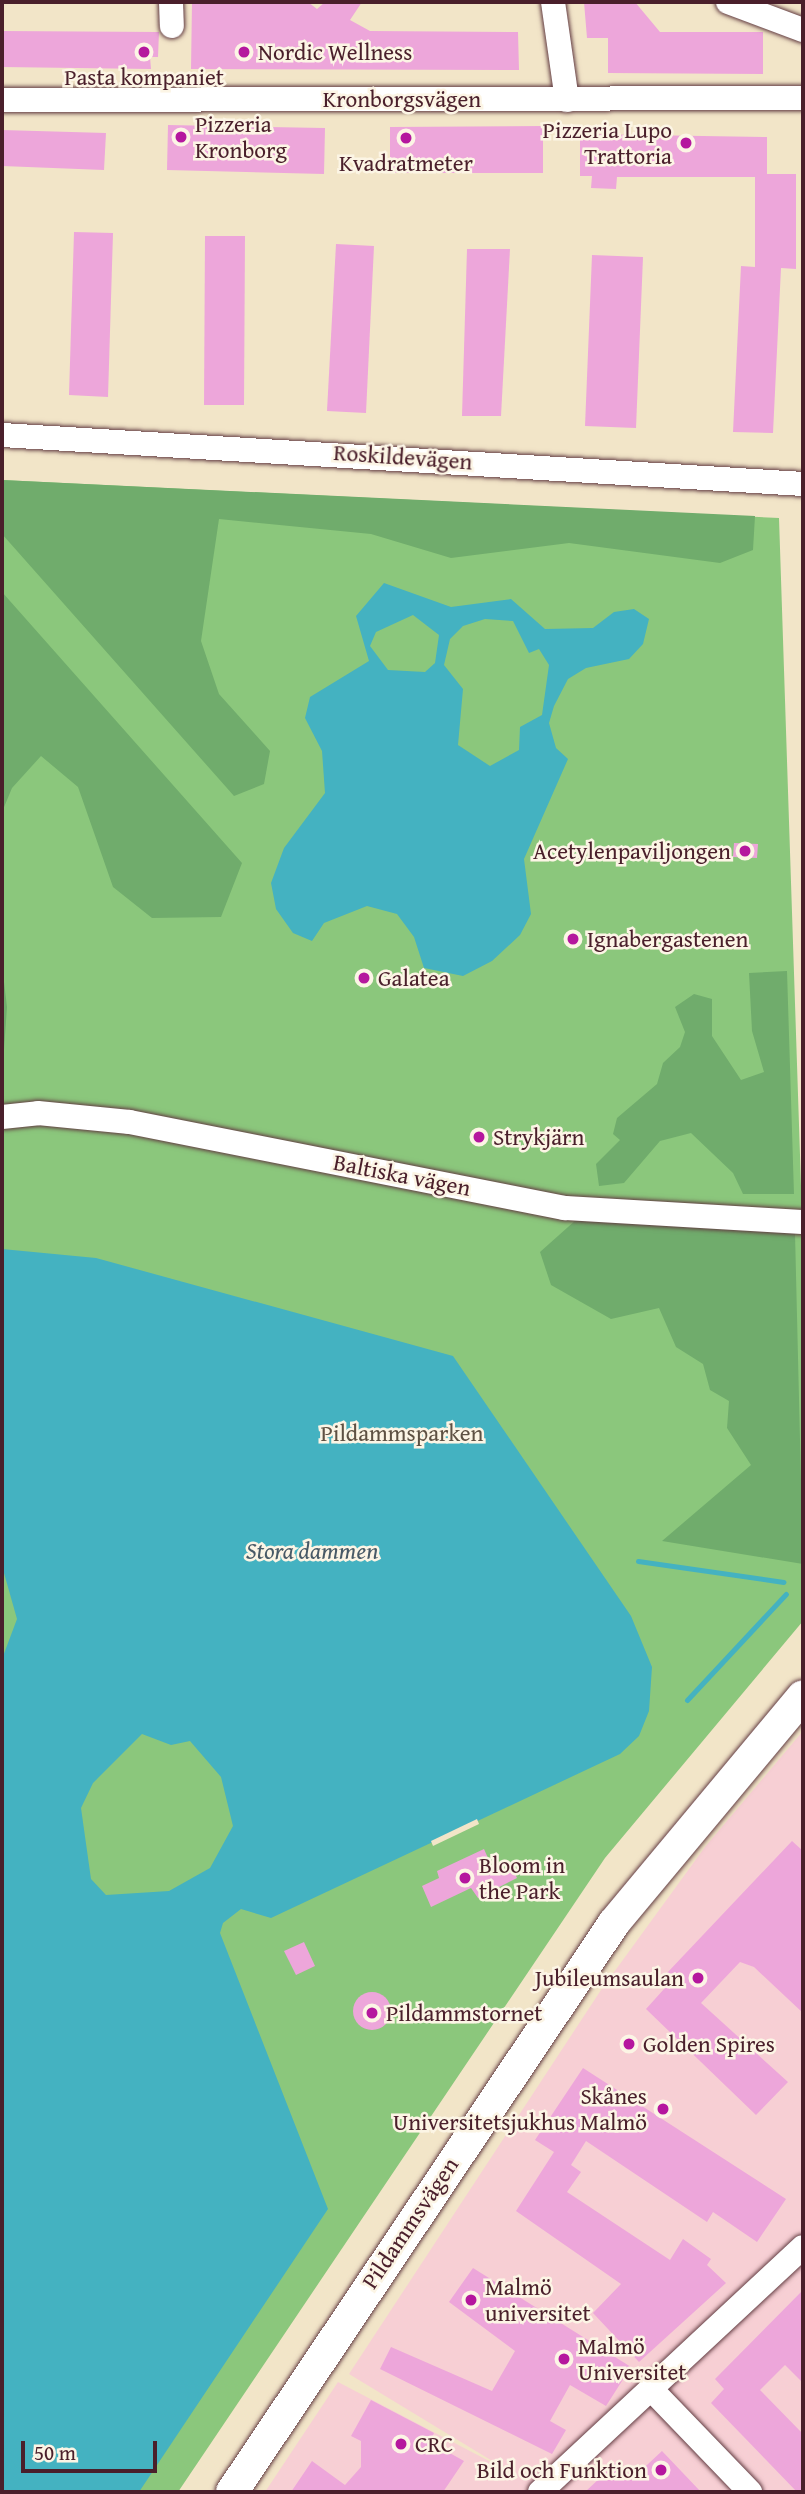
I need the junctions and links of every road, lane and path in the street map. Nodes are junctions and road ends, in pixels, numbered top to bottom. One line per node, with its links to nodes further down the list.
1 (553, 2): 6 (street)
2 (728, 2): 3 (street)
3 (803, 30)
4 (803, 98): 6 (street, Kronborgsvägen)
5 (2, 100): 6 (street, Kronborgsvägen)
6 (567, 100)
7 (2, 435): 8 (street, Roskildevägen)
8 (803, 484)
9 (2, 1117): 10 (street, Baltiska vägen)
10 (803, 1222)
11 (803, 1696): 14 (main road, Pildammsvägen)
12 (803, 2246): 13 (street)
13 (651, 2389): 15 (street); 16 (street)
14 (232, 2492)
15 (540, 2492)
16 (750, 2492)

